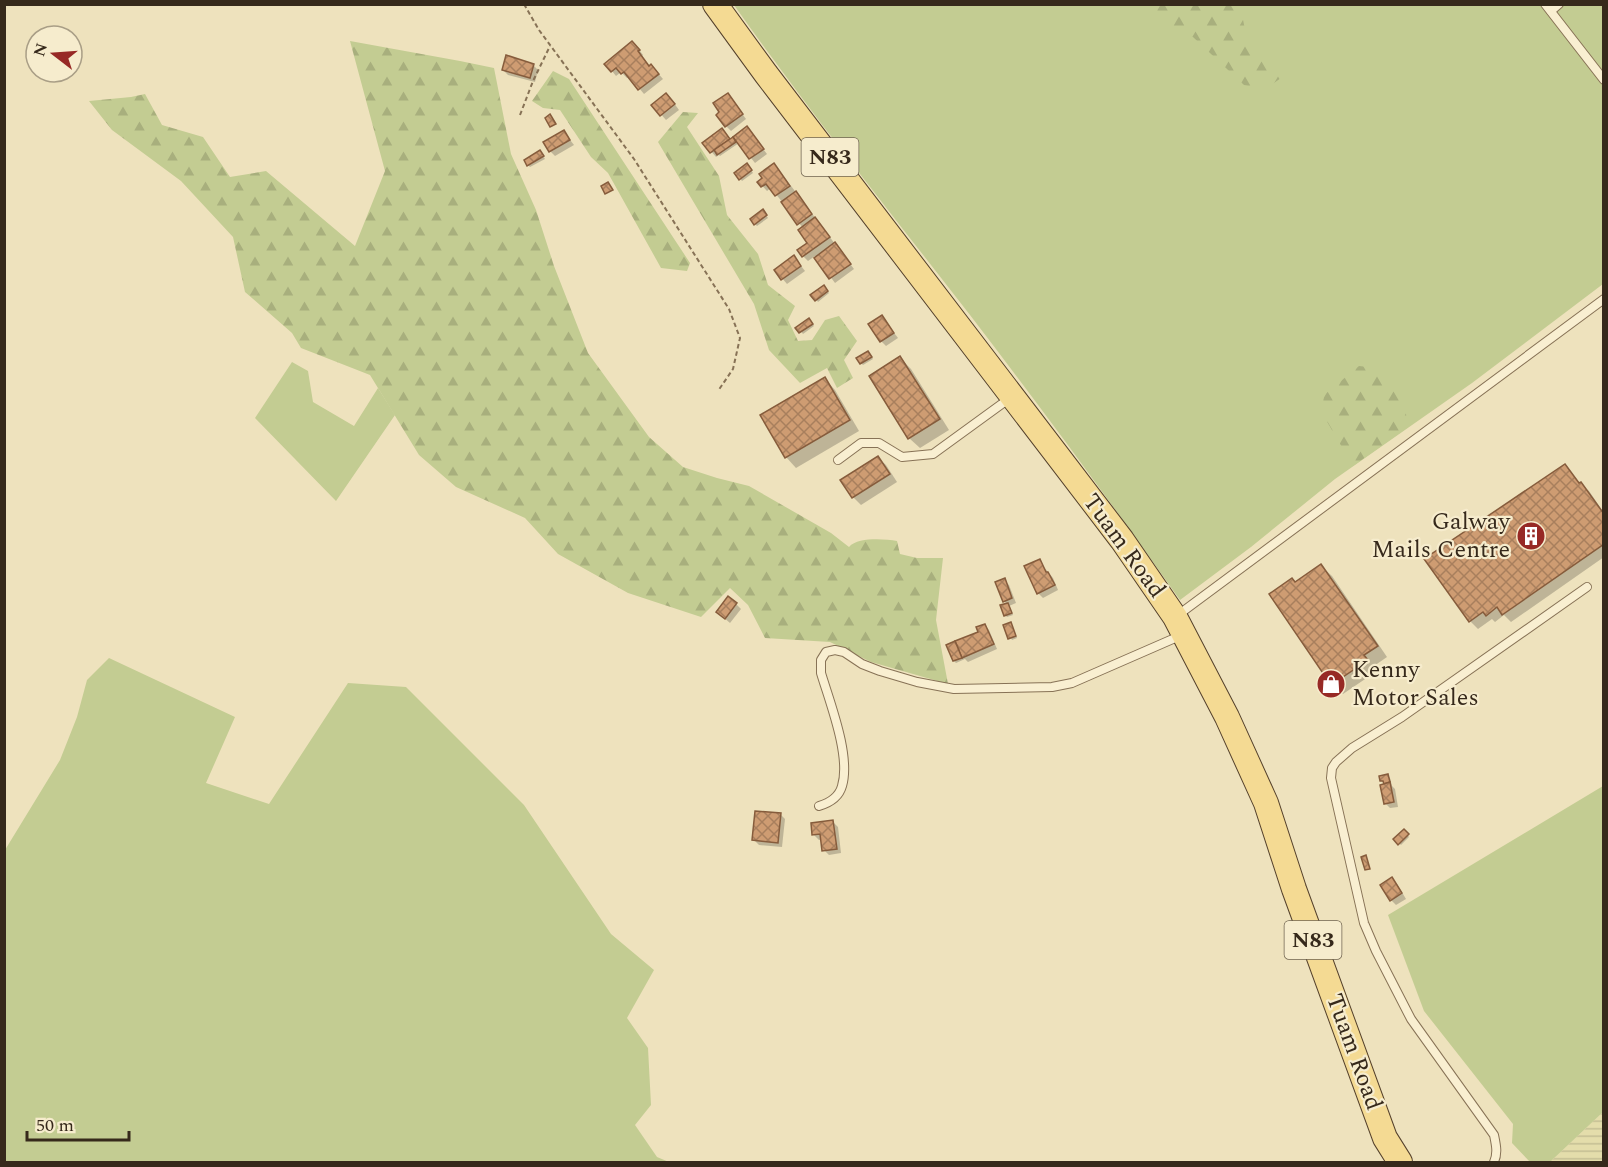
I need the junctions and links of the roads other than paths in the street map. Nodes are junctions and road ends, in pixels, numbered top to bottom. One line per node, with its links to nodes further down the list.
1 (715, 4): 6 (main road, Tuam Road / N83)
2 (1559, 4): 3 (lane)
3 (1548, 8): 4 (lane)
4 (1604, 80)
5 (1604, 299): 9 (lane)
6 (1013, 396): 7 (lane); 9 (main road, Tuam Road / N83)
7 (838, 460)
8 (1587, 586): 12 (lane)
9 (1179, 626): 10 (lane); 11 (main road, Tuam Road / N83)
10 (819, 806)
11 (1400, 1162)
12 (1494, 1162)

